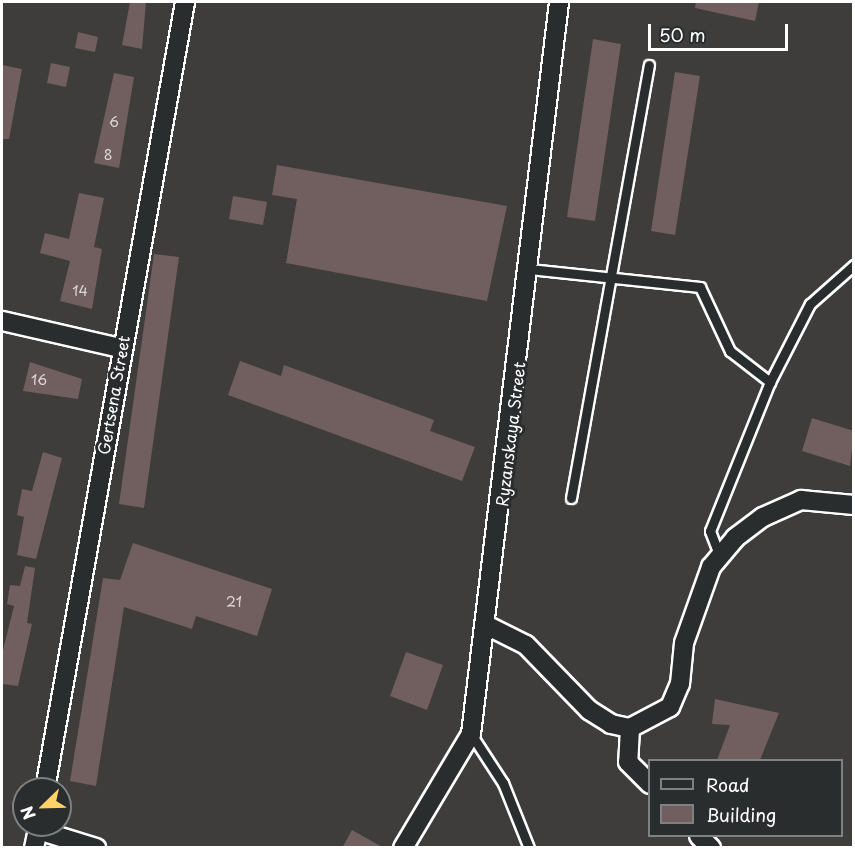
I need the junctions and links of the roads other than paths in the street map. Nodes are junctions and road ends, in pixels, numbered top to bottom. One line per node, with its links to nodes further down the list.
1 (185, 2): 8 (street, Gertsena Street)
2 (559, 2): 5 (street, Ryzanskaya Street)
3 (649, 65): 6 (lane)
4 (854, 265): 9 (lane)
5 (529, 269): 6 (lane); 13 (street, Ryzanskaya Street)
6 (613, 275): 9 (lane); 10 (lane)
7 (2, 321): 8 (street)
8 (120, 348): 16 (street, Gertsena Street)
9 (770, 382): 12 (lane)
10 (570, 498)
11 (854, 505): 12 (street)
12 (720, 557): 14 (street)
13 (488, 626): 14 (street); 15 (street, Ryzanskaya Street)
14 (630, 728): 17 (street)
15 (471, 734): 21 (street, Ryzanskaya Street); 22 (lane)
16 (47, 777)
17 (648, 782)
18 (50, 837): 20 (street)
19 (700, 837): 23 (street)
20 (96, 848)
21 (404, 848)
22 (529, 848)
23 (711, 848)

